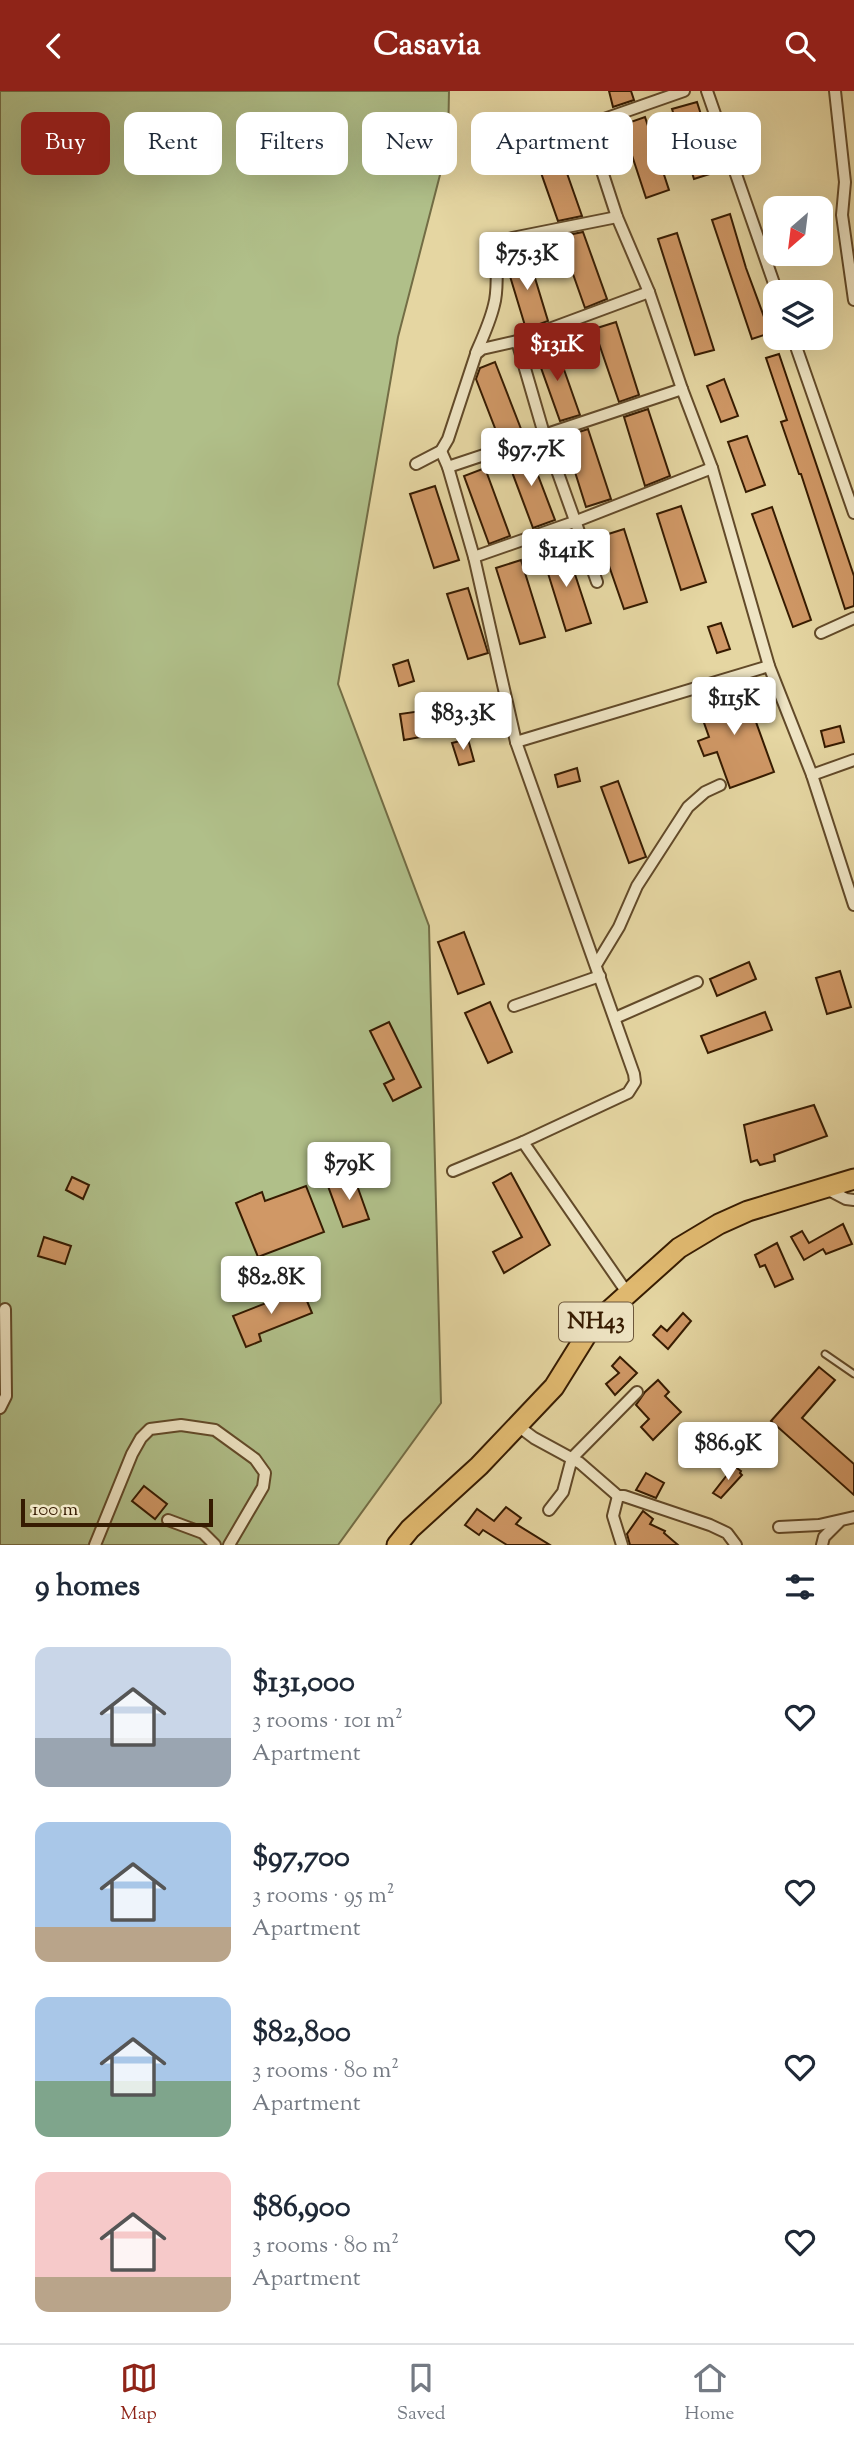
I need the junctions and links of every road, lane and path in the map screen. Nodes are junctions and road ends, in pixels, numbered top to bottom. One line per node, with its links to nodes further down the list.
1 (684, 91): 5 (street)
2 (707, 91): 6 (street)
3 (835, 91): 4 (street)
4 (849, 181): 8 (street)
5 (617, 217): 7 (street); 11 (street)
6 (773, 280)
7 (649, 292): 9 (street); 12 (street)
8 (854, 300)
9 (517, 341): 11 (street); 13 (street)
10 (797, 350): 18 (street)
11 (476, 354): 14 (street)
12 (682, 389): 13 (street); 17 (street)
13 (544, 434): 16 (street); 19 (street)
14 (441, 451): 15 (street); 16 (street)
15 (416, 464)
16 (448, 467): 20 (street)
17 (712, 468): 19 (street); 24 (street)
18 (854, 513)
19 (574, 522): 20 (street); 21 (street)
20 (474, 557): 25 (street)
21 (597, 582)
22 (854, 618): 23 (street)
23 (821, 633)
24 (769, 666): 25 (street); 27 (street)
25 (516, 742): 30 (street)
26 (854, 760): 27 (street)
27 (812, 775): 29 (street)
28 (720, 785): 30 (street)
29 (854, 905)
30 (598, 971): 32 (street); 33 (street)
31 (697, 982): 33 (street)
32 (514, 1006)
33 (615, 1018): 34 (street)
34 (523, 1142): 35 (street); 39 (street)
35 (453, 1171)
36 (854, 1179): 37 (highway, NH43)
37 (825, 1188): 38 (street); 39 (highway, NH43)
38 (854, 1200)
39 (628, 1294): 45 (highway, NH43)
40 (5, 1309): 44 (street)
41 (825, 1354): 42 (lane)
42 (854, 1374)
43 (637, 1392): 46 (street)
44 (0, 1408)
45 (518, 1426): 46 (street); 56 (highway, NH43)
46 (572, 1458): 47 (street); 48 (street)
47 (618, 1496): 57 (street); 58 (street)
48 (549, 1510)
49 (854, 1517): 51 (street)
50 (168, 1520): 54 (street)
51 (841, 1521): 52 (street); 59 (street)
52 (779, 1527)
53 (95, 1545): 55 (street)
54 (215, 1545)
55 (229, 1545)
56 (397, 1545)
57 (622, 1545)
58 (736, 1545)
59 (821, 1545)

